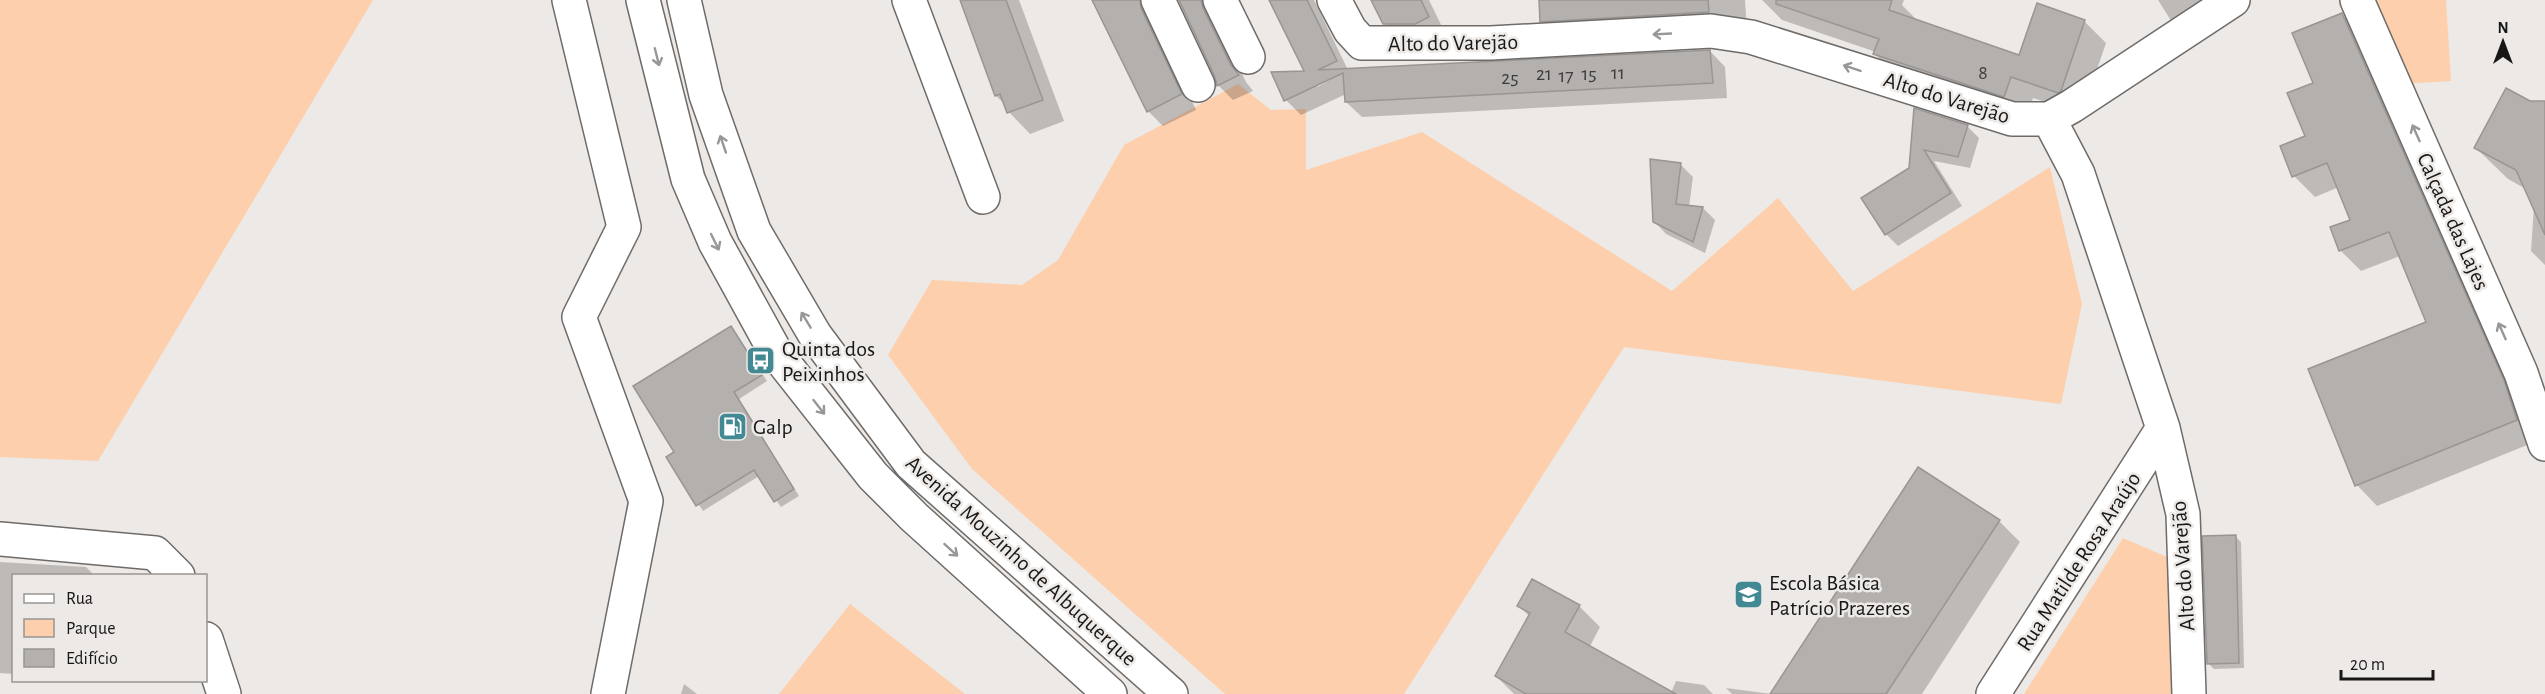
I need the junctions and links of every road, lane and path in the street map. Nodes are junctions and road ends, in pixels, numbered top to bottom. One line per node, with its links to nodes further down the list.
1 (569, 0): 21 (street)
2 (643, 0): 22 (street, Avenida Mouzinho de Albuquerque, one-way to 22)
3 (684, 0): 23 (street, Avenida Mouzinho de Albuquerque, one-way to 3)
4 (909, 0): 13 (street)
5 (1158, 0): 11 (street)
6 (1220, 0): 10 (street)
7 (1334, 0): 12 (street, Alto do Varejão, one-way to 7)
8 (2233, 0): 12 (street)
9 (2357, 0): 14 (street, Calçada das Lajes, one-way to 9)
10 (1248, 57)
11 (1198, 85)
12 (2049, 119): 15 (street, Alto do Varejão)
13 (983, 197)
14 (2533, 365): 16 (street, Calçada das Lajes)
15 (2163, 428): 24 (street, Rua Matilde Rosa Araújo); 25 (street, Alto do Varejão)
16 (2545, 444)
17 (0, 539): 18 (street)
18 (176, 574)
19 (207, 642): 20 (street)
20 (224, 694)
21 (608, 694)
22 (1110, 694)
23 (1171, 694)
24 (1993, 694)
25 (2189, 694)

